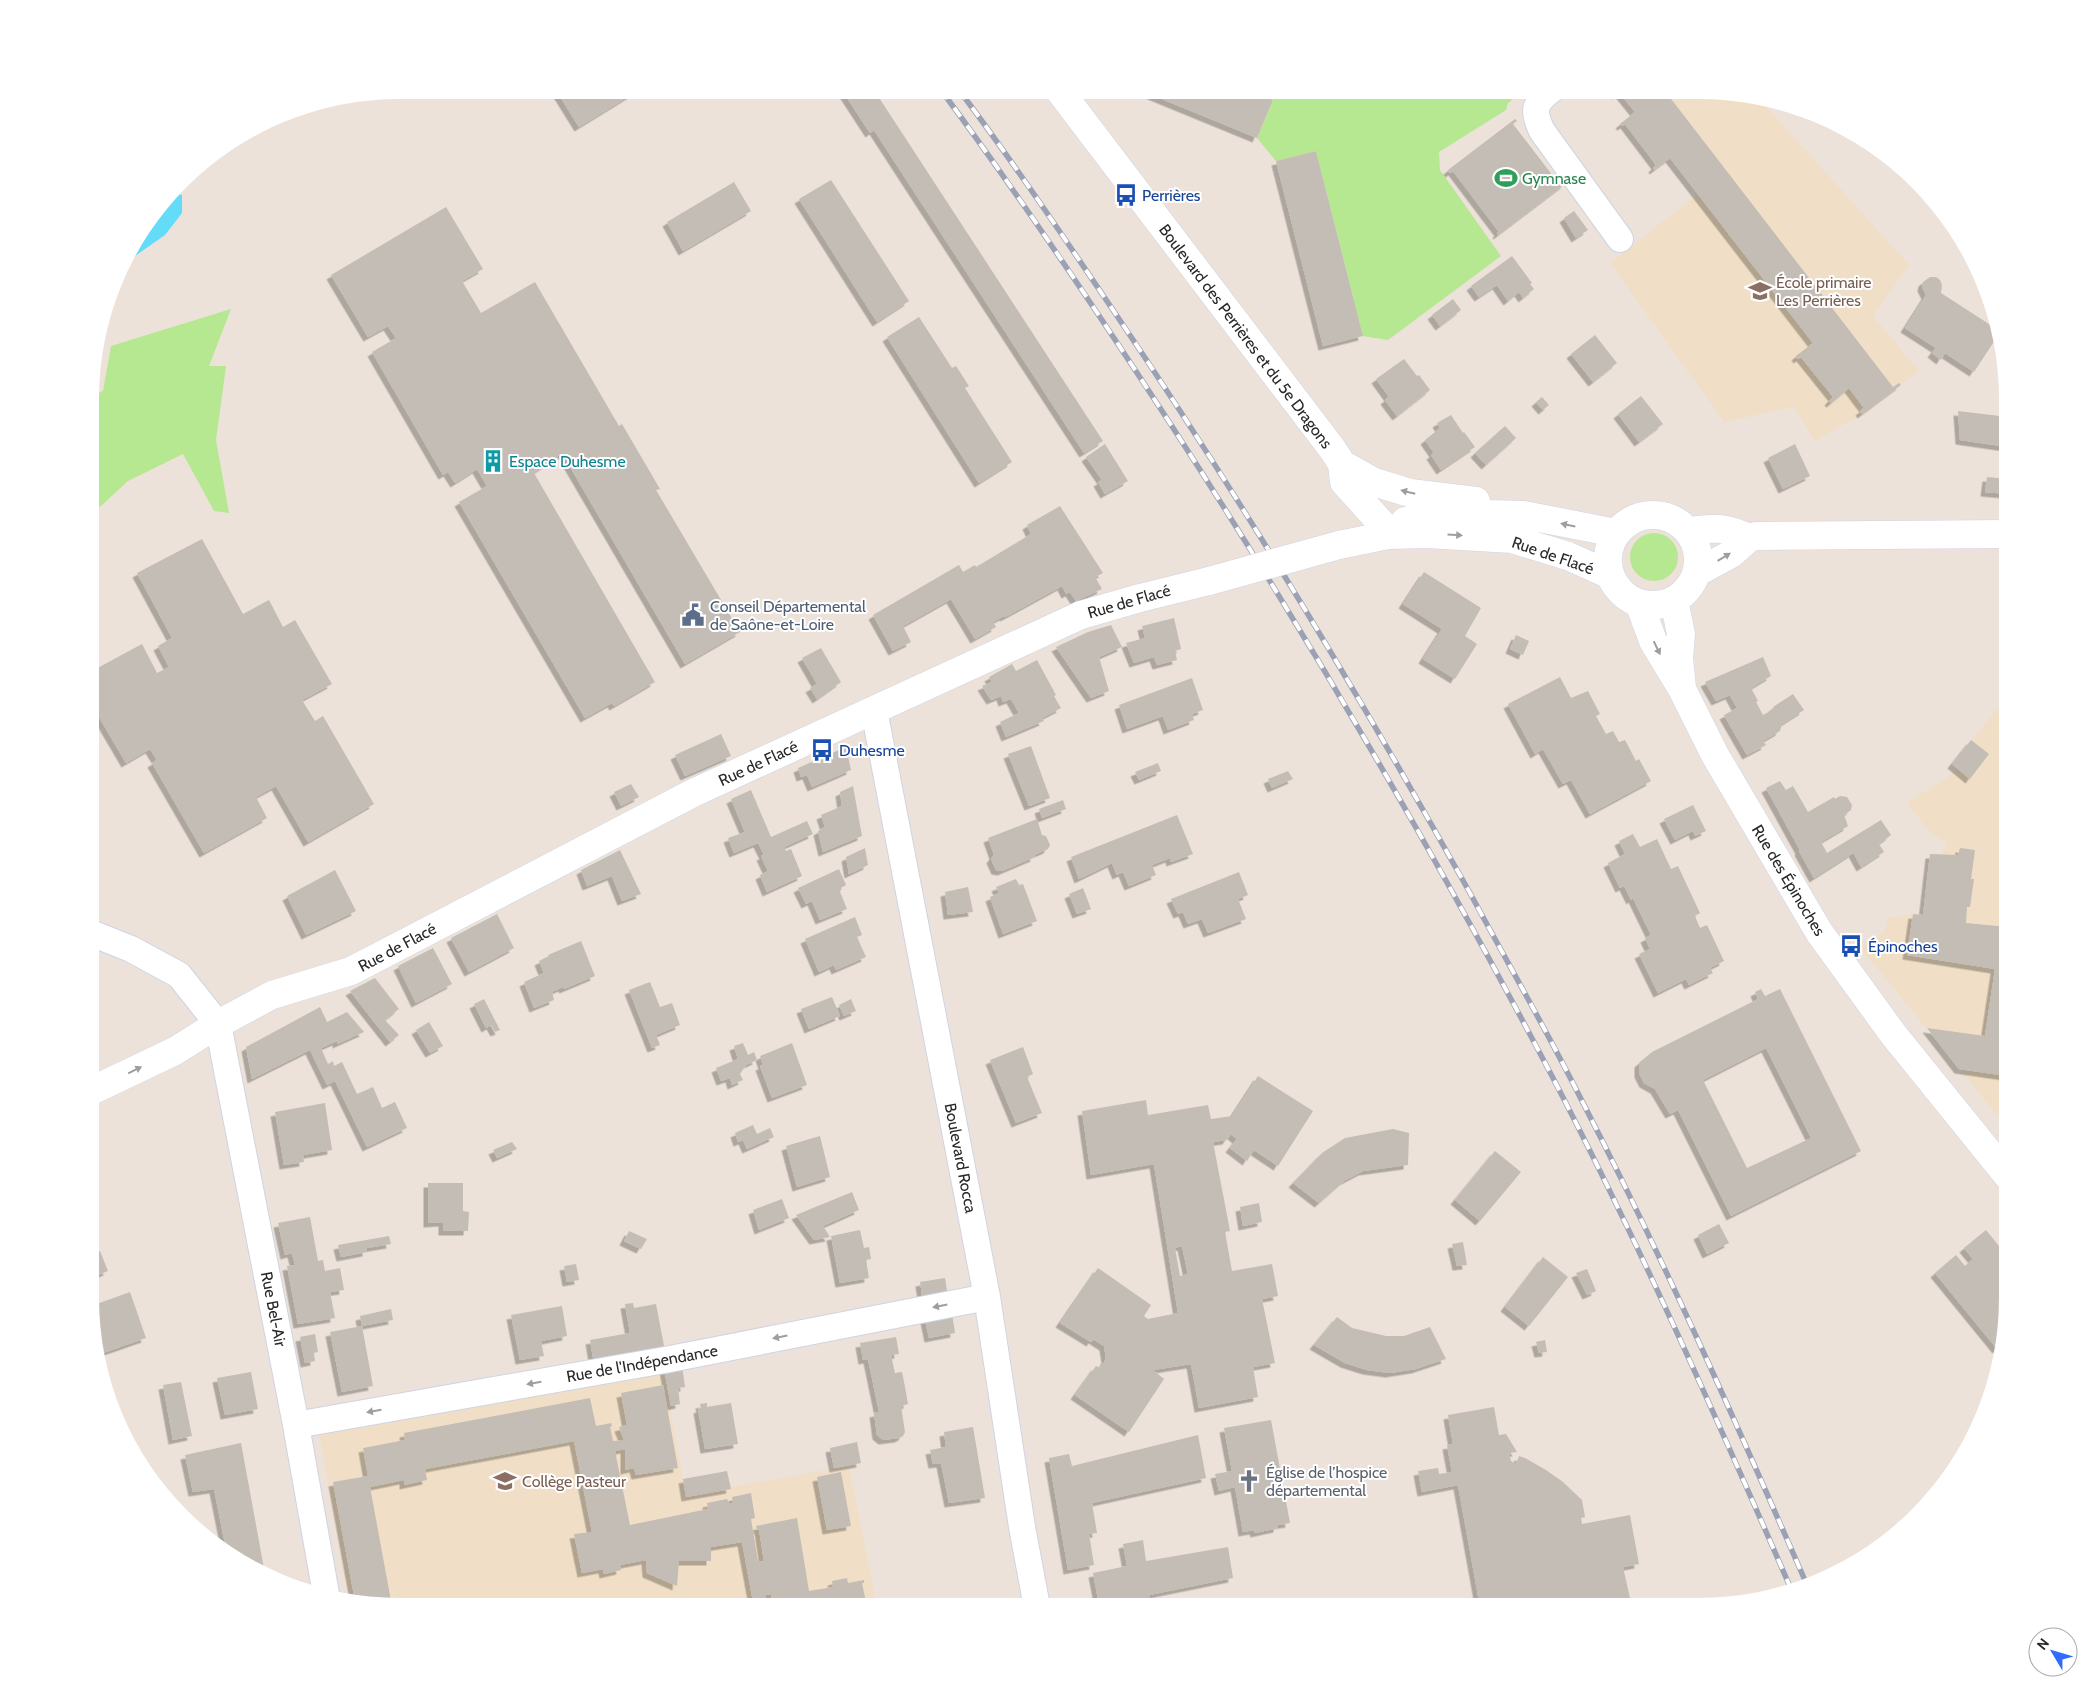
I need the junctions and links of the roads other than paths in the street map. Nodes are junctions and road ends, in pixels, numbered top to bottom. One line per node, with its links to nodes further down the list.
1 (1067, 99): 4 (main road, Boulevard des Perrières et du 5e Dragons)
2 (1541, 99): 3 (street)
3 (1620, 238)
4 (1342, 464): 5 (main road, Rue de Flacé, one-way to 4); 6 (main road, Boulevard des Perrières et du 5e Dragons)
5 (1524, 515): 6 (main road, Rue de Flacé); 8 (main road, Rue de Flacé, one-way to 5)
6 (1385, 529): 12 (main road, Rue de Flacé, one-way to 12); 16 (main road, Rue de Flacé, bridge)
7 (1688, 531): 8 (main road); 10 (main road); 11 (main road)
8 (1616, 532): 12 (main road, Rue de Flacé)
9 (1999, 534): 10 (main road)
10 (1749, 538): 11 (main road, one-way to 10)
11 (1696, 573): 13 (main road)
12 (1610, 575): 14 (main road, Rue de Flacé)
13 (1674, 600): 14 (main road); 15 (main road, Rue des Épinoches)
14 (1639, 603): 15 (main road, Rue des Épinoches, one-way to 15)
15 (1682, 689): 21 (main road, Rue des Épinoches)
16 (874, 710): 18 (main road, Rue de Flacé); 22 (street, Boulevard Rocca)
17 (99, 936): 18 (street)
18 (218, 1024): 19 (main road, Rue de Flacé); 20 (main road, Rue de Flacé, one-way to 18); 23 (street, Rue Bel-Air)
19 (99, 1066)
20 (99, 1087)
21 (1999, 1166)
22 (988, 1297): 23 (street, Rue de l'Indépendance, one-way to 23); 25 (street, Boulevard Rocca)
23 (296, 1425): 24 (street, Rue Bel-Air)
24 (325, 1589)
25 (1035, 1598)

